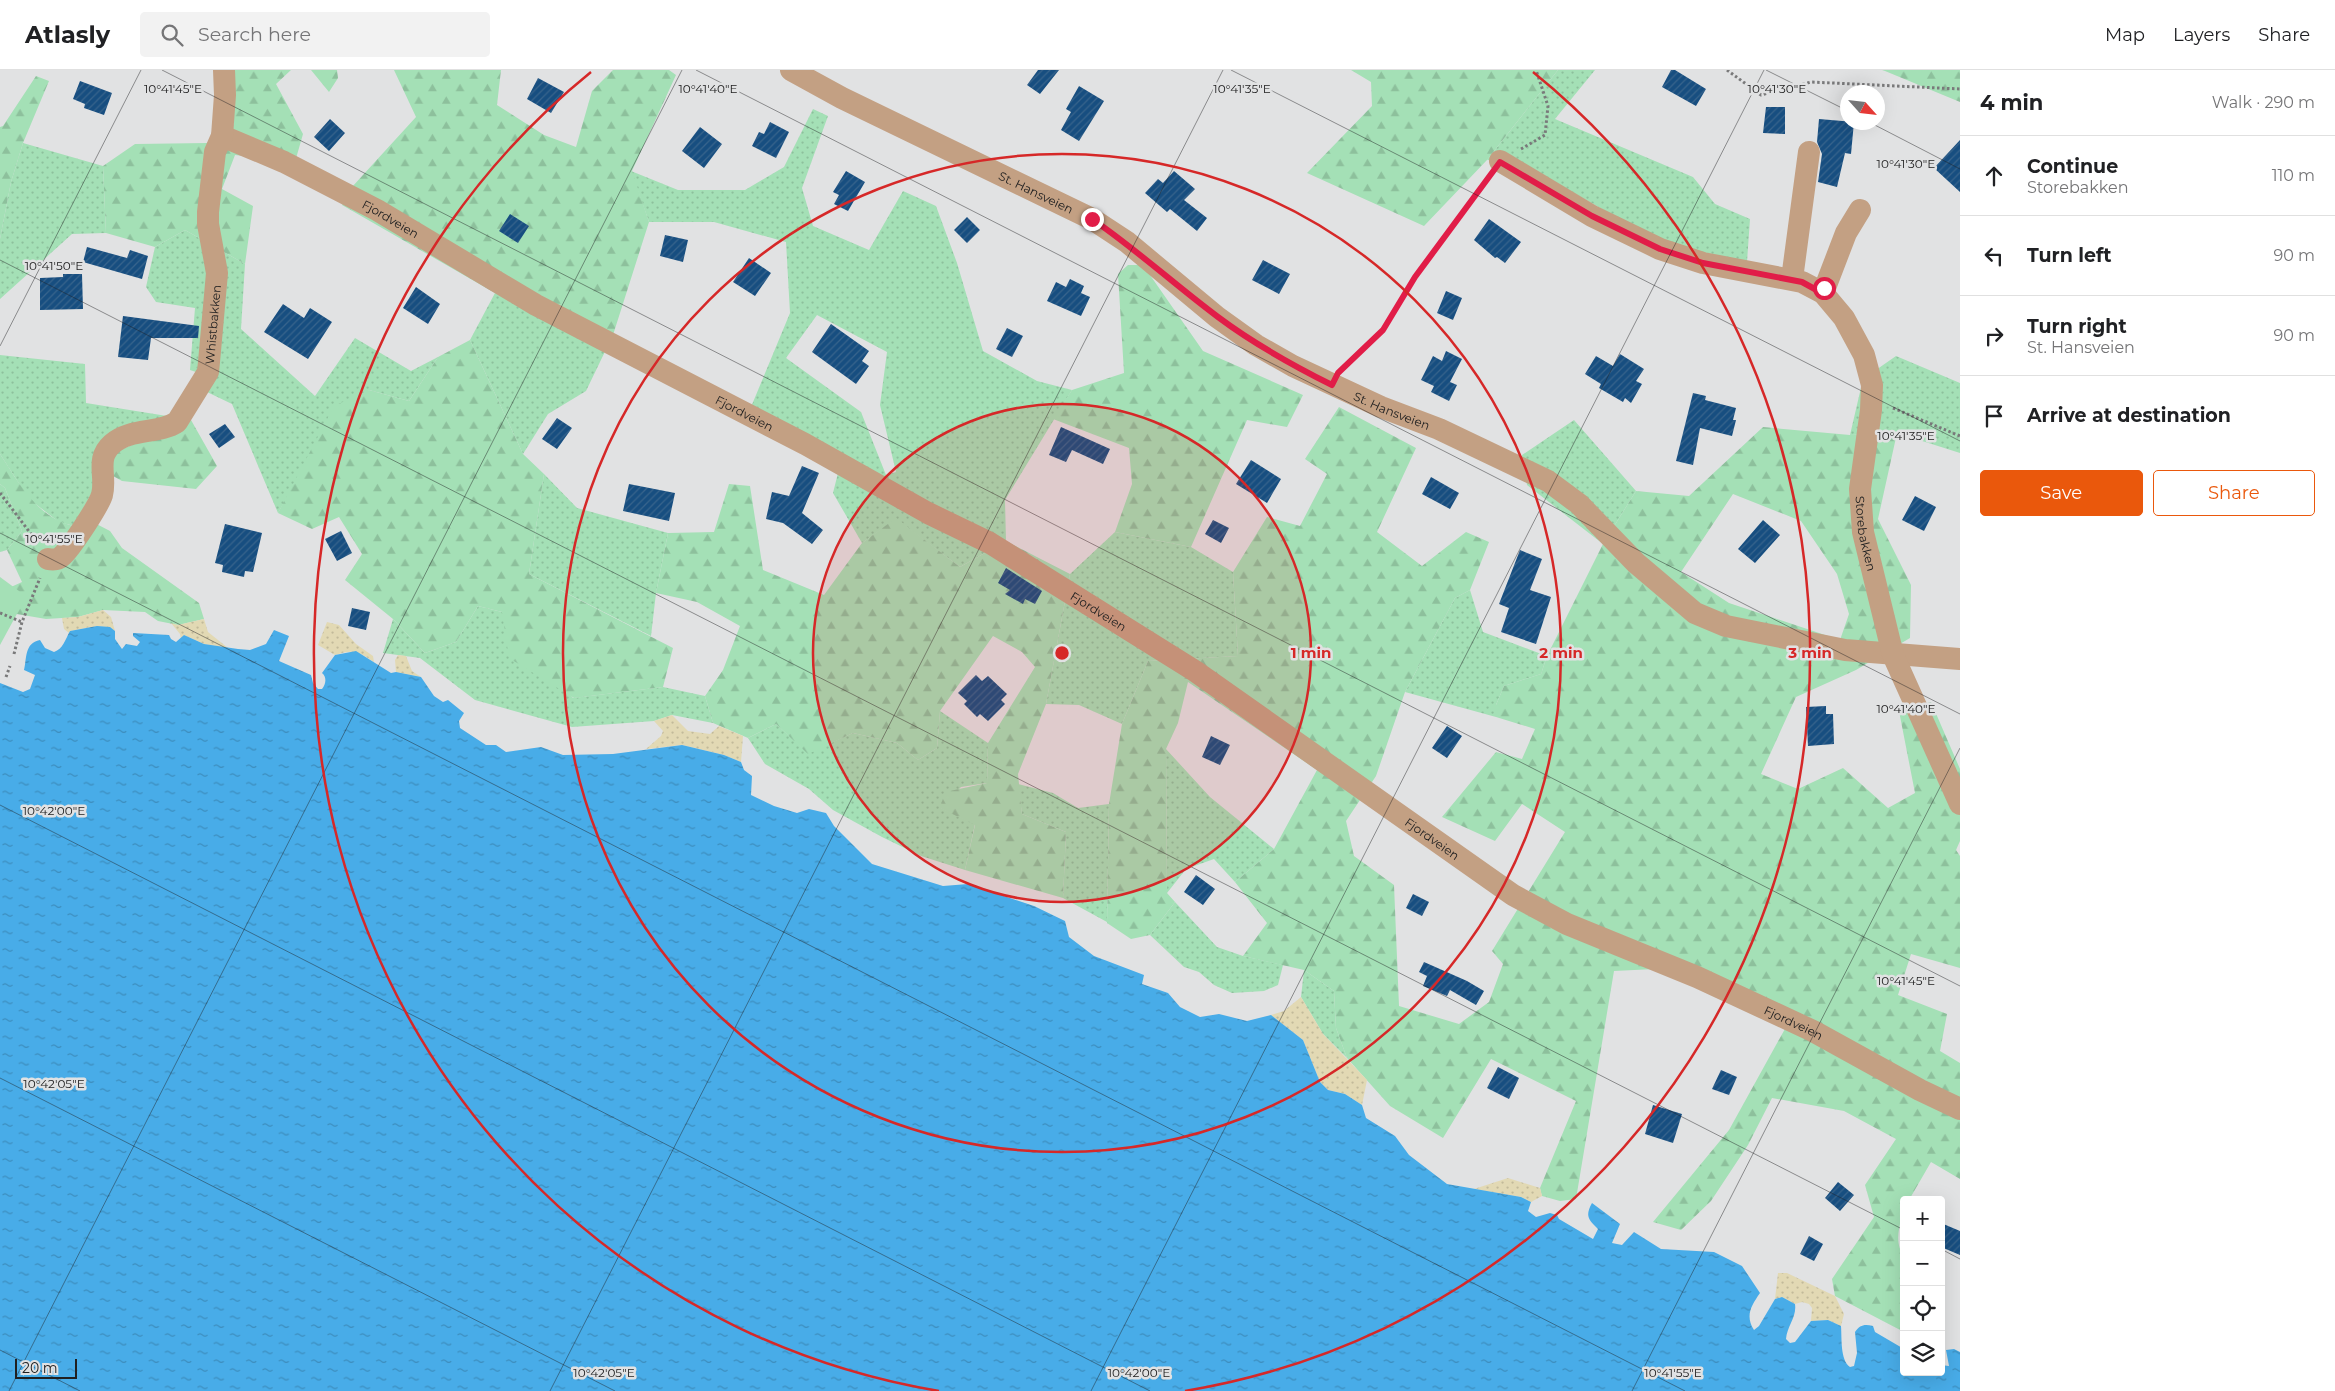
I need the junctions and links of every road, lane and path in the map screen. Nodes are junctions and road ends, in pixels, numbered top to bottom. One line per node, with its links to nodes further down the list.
1 (224, 70): 6 (street, Whistbakken)
2 (791, 70): 12 (street, St. Hansveien)
3 (1536, 70): 8 (path)
4 (1727, 70): 5 (path)
5 (1960, 89)
6 (222, 136): 16 (street, Whistbakken); 25 (street, Fjordveien)
7 (1809, 152): 10 (street)
8 (1500, 162): 10 (street, Storebakken); 12 (path)
9 (1860, 210): 11 (street)
10 (1792, 279): 11 (street, Storebakken)
11 (1822, 293): 13 (street, Storebakken)
12 (1332, 385): 20 (street, St. Hansveien)
13 (1871, 399): 14 (path); 20 (street, Storebakken)
14 (1960, 436)
15 (0, 493): 16 (path)
16 (48, 559): 18 (path)
17 (0, 613): 18 (path)
18 (22, 622): 19 (path)
19 (14, 654)
20 (1893, 654): 21 (street, St. Hansveien); 24 (street, Storebakken)
21 (1960, 659)
22 (10, 666): 23 (path)
23 (6, 677)
24 (1960, 804)
25 (1960, 1109)

